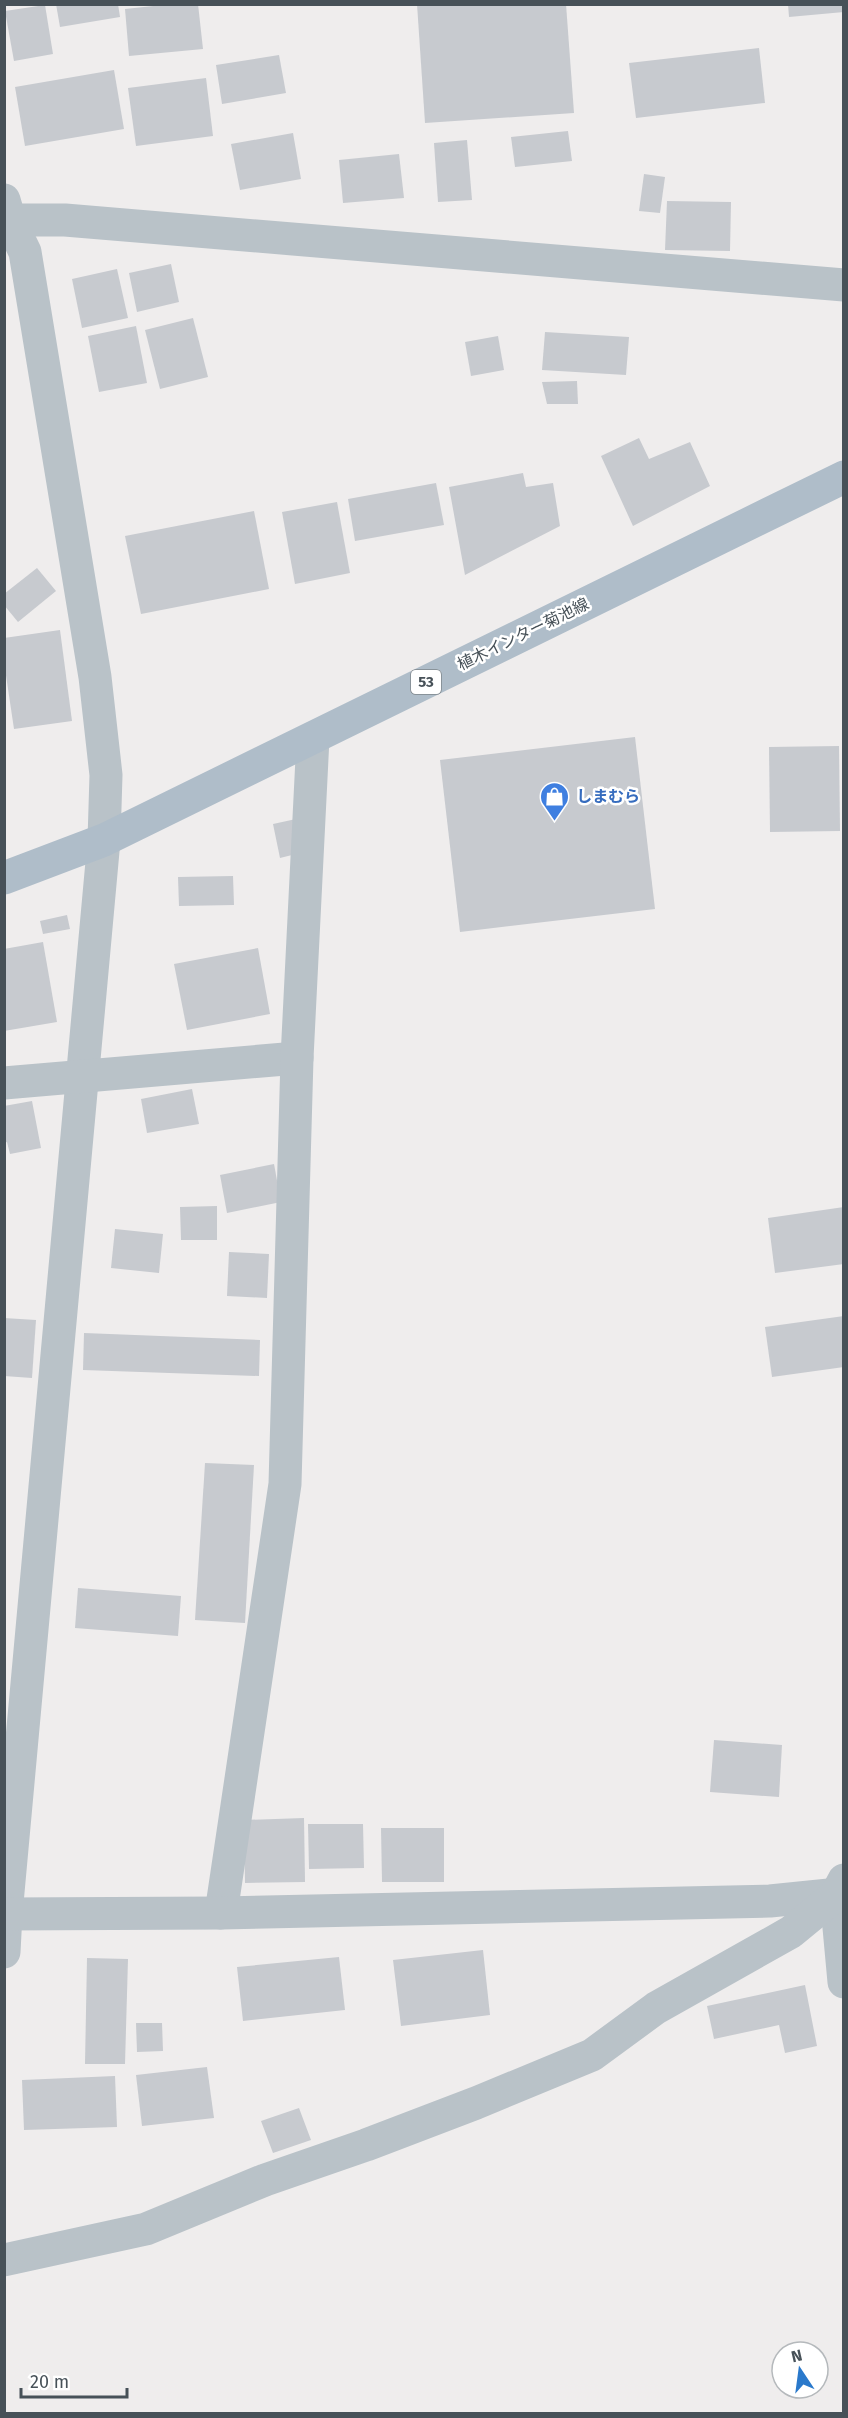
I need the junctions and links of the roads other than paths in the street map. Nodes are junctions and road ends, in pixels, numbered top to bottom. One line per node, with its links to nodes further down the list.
1 (6, 214): 2 (street); 5 (street)
2 (843, 285)
3 (843, 477): 4 (main road, 植木インター菊池線 / 53)
4 (313, 738): 5 (main road, 植木インター菊池線 / 53); 7 (street)
5 (104, 840): 6 (main road, 植木インター菊池線 / 53); 8 (street)
6 (4, 878)
7 (297, 1058): 8 (street); 11 (street)
8 (82, 1077): 9 (street); 12 (street)
9 (4, 1083)
10 (841, 1889): 11 (street); 14 (street); 15 (street)
11 (221, 1913): 12 (street)
12 (5, 1914): 13 (street)
13 (4, 1952)
14 (843, 1982)
15 (4, 2260)

